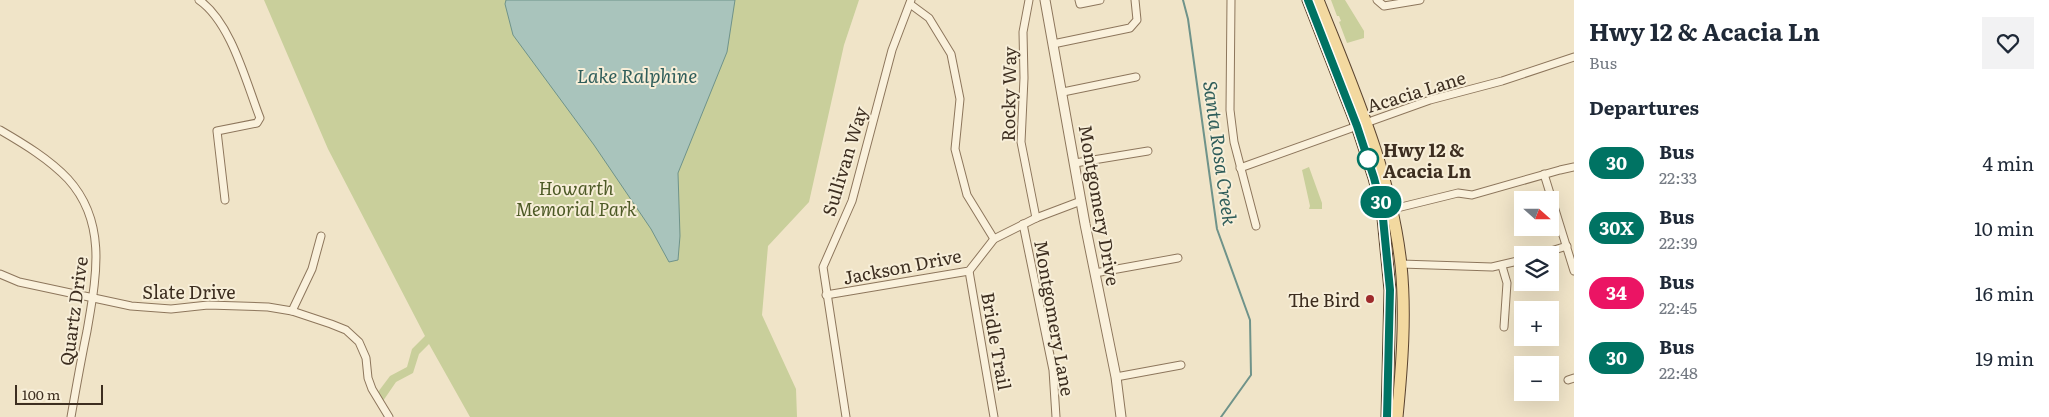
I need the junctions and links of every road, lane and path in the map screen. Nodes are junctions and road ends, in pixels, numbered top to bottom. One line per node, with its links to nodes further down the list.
1 (199, 0): 24 (street)
2 (1029, 0): 27 (street, Rocky Way)
3 (1045, 0): 13 (street, Montgomery Drive)
4 (1079, 0): 5 (street)
5 (1100, 0)
6 (1135, 0): 13 (street)
7 (1231, 0): 22 (street)
8 (1308, 0): 17 (main road)
9 (1318, 0): 17 (main road)
10 (1377, 0): 11 (street)
11 (1420, 0)
12 (910, 2): 31 (street); 42 (street, Sullivan Way)
13 (1053, 44): 16 (street, Montgomery Drive)
14 (1574, 57): 17 (street, Acacia Lane)
15 (1136, 77): 16 (street)
16 (1063, 92): 20 (street, Montgomery Drive)
17 (1361, 124): 22 (street, Acacia Lane); 26 (main road); 54 (main road)
18 (0, 130): 43 (street, Quartz Drive)
19 (1148, 151): 20 (street)
20 (1075, 163): 25 (street, Montgomery Drive)
21 (1574, 167): 23 (street)
22 (1240, 168): 29 (street)
23 (1544, 174): 26 (street); 32 (street)
24 (225, 200)
25 (1081, 201): 27 (street, Jackson Drive); 41 (street, Montgomery Drive)
26 (1390, 208): 36 (main road)
27 (1036, 218): 28 (street, Jackson Drive)
28 (1023, 224): 31 (street, Jackson Drive); 52 (street, Montgomery Lane)
29 (1256, 226)
30 (321, 236): 44 (street)
31 (994, 239): 39 (street, Jackson Drive)
32 (1567, 246): 33 (street); 38 (street)
33 (1559, 248)
34 (1178, 258): 41 (street)
35 (1514, 262): 37 (street)
36 (1401, 264): 37 (street); 55 (main road)
37 (1502, 266): 45 (street)
38 (1574, 270)
39 (969, 271): 42 (street, Jackson Drive); 51 (street, Bridle Trail)
40 (0, 274): 43 (street, Slate Drive)
41 (1095, 274): 47 (street, Montgomery Drive)
42 (826, 295): 50 (street, Sullivan Way)
43 (92, 298): 44 (street, Slate Drive); 49 (street, Quartz Drive)
44 (292, 311): 48 (street, Slate Drive)
45 (1504, 327)
46 (1180, 365): 47 (street)
47 (1116, 377): 53 (street, Montgomery Drive)
48 (387, 416)
49 (71, 417)
50 (846, 417)
51 (994, 417)
52 (1056, 417)
53 (1121, 417)
54 (1387, 417)
55 (1397, 417)

